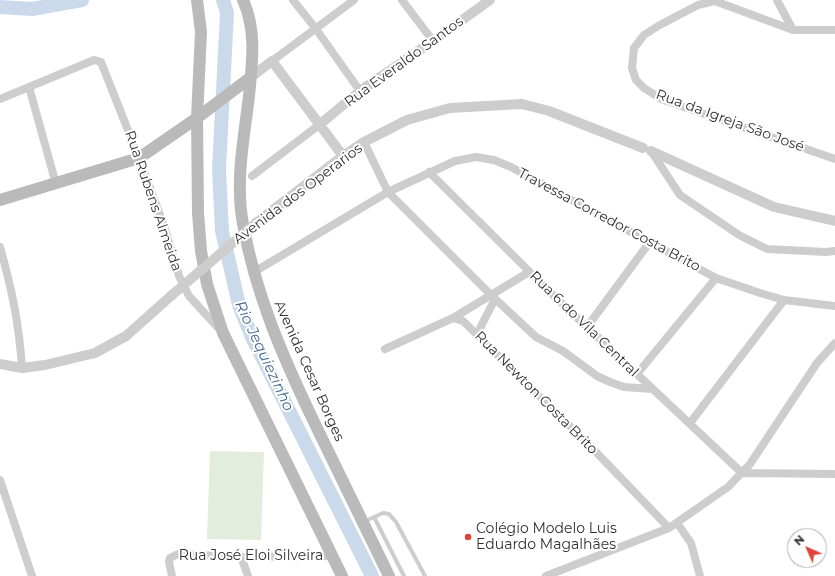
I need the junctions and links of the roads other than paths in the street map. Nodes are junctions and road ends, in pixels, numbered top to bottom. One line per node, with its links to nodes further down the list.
1 (243, 0): 14 (main road, Avenida Cesar Borges)
2 (293, 0): 9 (street)
3 (354, 0): 9 (street)
4 (402, 0): 12 (street)
5 (489, 0): 12 (street, Rua Everaldo Santos)
6 (713, 0): 10 (street); 24 (street, Rua da Igreja São José)
7 (777, 0): 10 (street)
8 (197, 2): 18 (main road)
9 (316, 29): 13 (street); 16 (street)
10 (793, 30): 11 (street)
11 (835, 30)
12 (433, 42): 16 (street, Rua Everaldo Santos)
13 (272, 61): 14 (street); 19 (street)
14 (251, 77): 18 (main road); 34 (main road, Avenida Cesar Borges)
15 (29, 87): 17 (street); 23 (street, Rua Rubens Almeida); 27 (street)
16 (360, 91): 19 (street, Rua Everaldo Santos)
17 (0, 99)
18 (197, 118): 23 (main road); 42 (main road)
19 (319, 125): 22 (street); 26 (street)
20 (364, 142): 21 (street, Avenida dos Operarios); 22 (street, Avenida dos Operarios); 28 (street)
21 (647, 150): 30 (street, Avenida dos Operarios); 33 (street)
22 (343, 156): 47 (street, Avenida dos Operarios, bridge)
23 (139, 158): 27 (main road); 42 (street, Rua Rubens Almeida)
24 (835, 159)
25 (429, 172): 28 (street, Travessa Corredor Costa Brito); 31 (street, Travessa Corredor Costa Brito); 35 (street, Rua 6 do Vila Central)
26 (252, 176)
27 (56, 184): 29 (main road)
28 (388, 192): 34 (street, Travessa Corredor Costa Brito); 37 (street)
29 (0, 200)
30 (835, 221)
31 (649, 243): 36 (street, Travessa Corredor Costa Brito); 41 (street)
32 (0, 247): 47 (street)
33 (835, 251)
34 (254, 272): 54 (main road, Avenida Cesar Borges)
35 (529, 272): 37 (street); 41 (street, Rua 6 do Vila Central)
36 (716, 278): 38 (street, Travessa Corredor Costa Brito); 48 (street)
37 (493, 297): 40 (street); 43 (street); 49 (street)
38 (784, 300): 39 (street, Travessa Corredor Costa Brito); 50 (street)
39 (835, 306)
40 (452, 318): 43 (street, Rua Newton Costa Brito); 45 (street)
41 (587, 327): 48 (street, Rua 6 do Vila Central)
42 (223, 333): 57 (main road)
43 (477, 334): 56 (street, Rua Newton Costa Brito)
44 (835, 343): 51 (street)
45 (385, 350)
46 (0, 364): 47 (street, Avenida dos Operarios)
47 (22, 368)
48 (637, 374): 49 (street, Rua 6 do Vila Central)
49 (652, 389): 50 (street, Rua 6 do Vila Central)
50 (690, 423): 51 (street, Rua 6 do Vila Central)
51 (742, 473): 52 (street); 55 (street)
52 (835, 474)
53 (0, 480): 59 (street)
54 (368, 520): 63 (main road, Avenida Cesar Borges); 64 (lane); 65 (lane)
55 (677, 523): 56 (street); 67 (street)
56 (669, 528): 66 (street)
57 (332, 556): 58 (street, Rua José Eloi Silveira); 62 (main road)
58 (241, 557): 60 (street, Rua José Eloi Silveira); 61 (street)
59 (32, 576)
60 (172, 576)
61 (248, 576)
62 (342, 576)
63 (389, 576)
64 (404, 576)
65 (425, 576)
66 (546, 576)
67 (700, 576)

